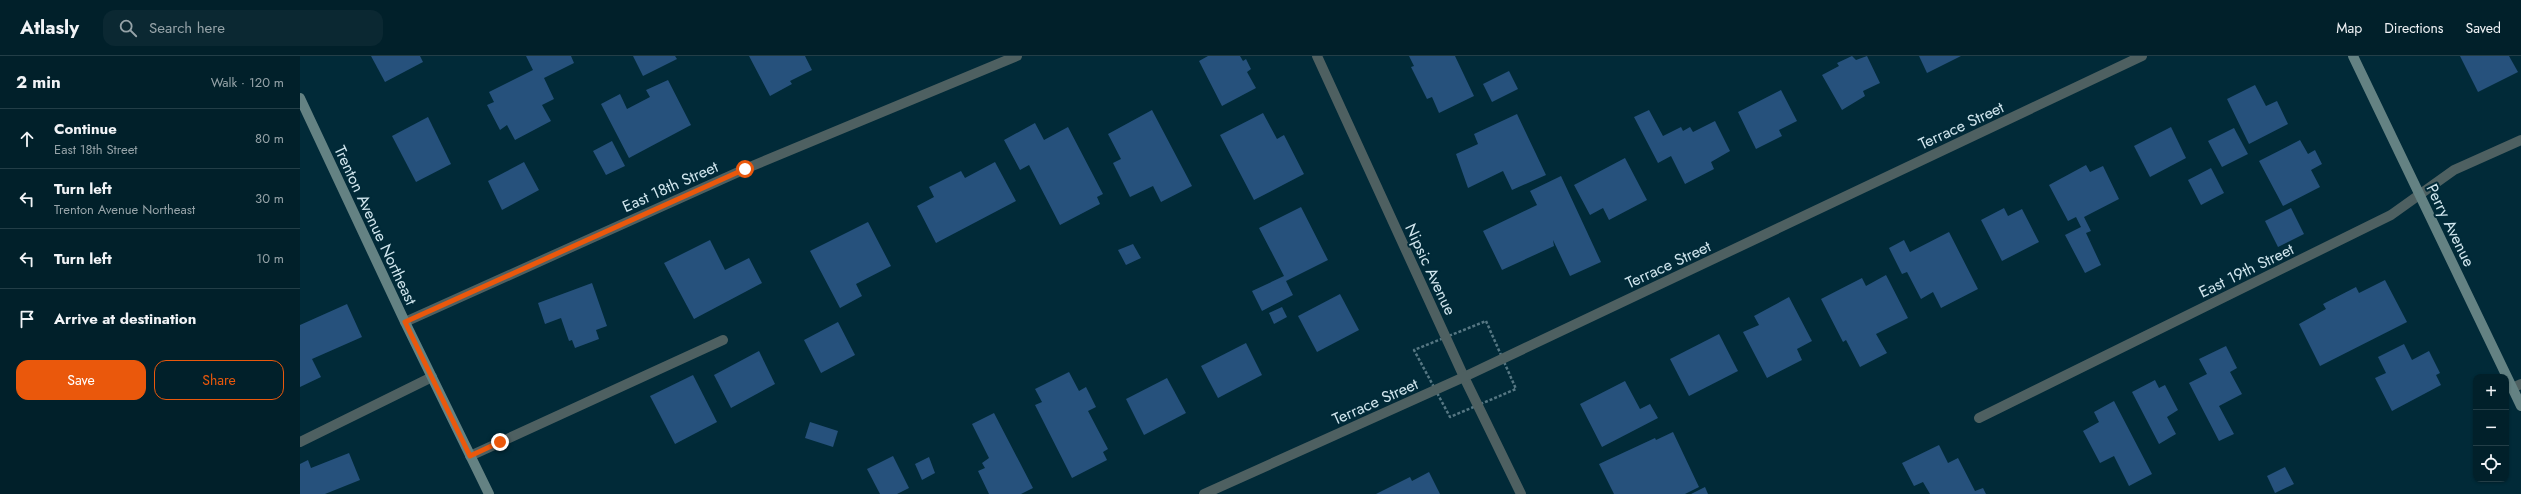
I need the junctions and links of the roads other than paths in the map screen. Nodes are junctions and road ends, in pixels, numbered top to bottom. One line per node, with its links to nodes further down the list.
1 (1017, 56): 9 (street, East 18th Street)
2 (1317, 56): 12 (street, Nipsic Avenue)
3 (2142, 56): 12 (street, Terrace Street)
4 (2353, 56): 8 (main road, Perry Avenue)
5 (300, 98): 6 (main road, Trenton Avenue Northeast)
6 (304, 114): 9 (main road, Trenton Avenue Northeast)
7 (2521, 140): 8 (street, East 19th Street)
8 (2419, 194): 13 (main road, Perry Avenue); 15 (street, East 19th Street)
9 (405, 322): 11 (main road, Trenton Avenue Northeast)
10 (723, 340): 17 (street)
11 (432, 377): 16 (street); 17 (main road, Trenton Avenue Northeast)
12 (1464, 377): 19 (street, Terrace Street); 20 (street, Nipsic Avenue)
13 (2517, 386): 14 (main road, Perry Avenue)
14 (2521, 406)
15 (1979, 418)
16 (300, 442)
17 (470, 456): 18 (main road, Trenton Avenue Northeast)
18 (489, 494)
19 (1204, 494)
20 (1521, 494)

